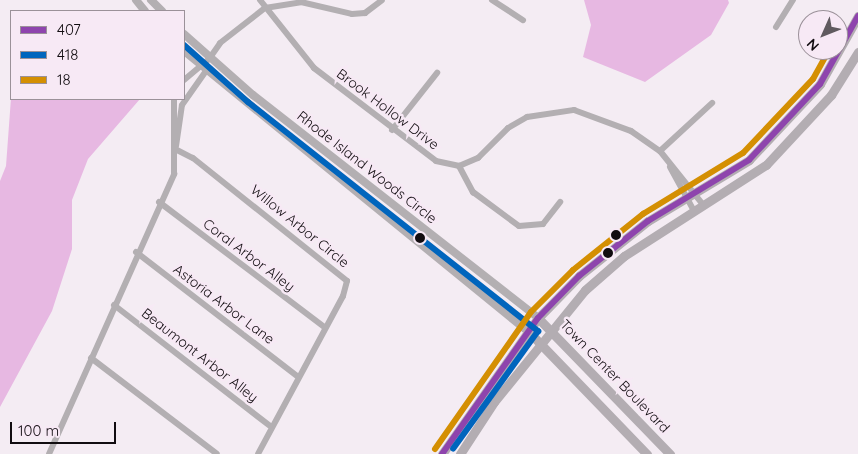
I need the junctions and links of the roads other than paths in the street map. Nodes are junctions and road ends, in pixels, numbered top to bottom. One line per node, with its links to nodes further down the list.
1 (136, 0): 8 (street)
2 (151, 0): 9 (street)
3 (260, 0): 7 (street, Brook Hollow Drive)
4 (382, 0): 7 (street)
5 (492, 0): 11 (street)
6 (793, 0): 12 (street)
7 (265, 8): 16 (street); 23 (street, Brook Hollow Drive)
8 (144, 10)
9 (161, 10)
10 (858, 16): 27 (main road)
11 (523, 20)
12 (776, 27)
13 (185, 35): 16 (street, Rhode Island Woods Circle)
14 (185, 52): 17 (street, Rhode Island Woods Circle)
15 (858, 52): 31 (main road)
16 (209, 59): 17 (street); 18 (street); 35 (street, Rhode Island Woods Circle)
17 (198, 65): 18 (street, Rhode Island Woods Circle); 20 (street)
18 (207, 73): 24 (street); 38 (street, Rhode Island Woods Circle)
19 (437, 73): 23 (street)
20 (185, 79)
21 (174, 100): 24 (street)
22 (712, 103): 25 (street)
23 (392, 130): 26 (street, Brook Hollow Drive)
24 (175, 149): 29 (street); 36 (street, Willow Arbor Circle)
25 (660, 151): 26 (street); 27 (street); 28 (street)
26 (459, 166): 30 (street)
27 (698, 194): 28 (main road); 31 (street)
28 (687, 199): 32 (street); 35 (main road)
29 (160, 202): 33 (street); 36 (street, Coral Arbor Alley)
30 (560, 202)
31 (704, 206): 32 (main road)
32 (694, 211): 37 (main road)
33 (136, 252): 34 (street); 41 (street, Astoria Arbor Lane)
34 (114, 305): 40 (street); 42 (street, Beaumont Arbor Alley)
35 (538, 318): 37 (main road, Town Center Boulevard); 38 (main road)
36 (324, 327): 41 (street, Willow Arbor Circle)
37 (550, 329): 39 (main road); 49 (main road, Town Center Boulevard)
38 (529, 332): 39 (main road); 46 (main road)
39 (539, 343): 47 (main road); 48 (main road)
40 (92, 358): 43 (street); 44 (street)
41 (297, 376): 42 (street, Willow Arbor Circle)
42 (270, 426): 45 (street, Willow Arbor Circle)
43 (49, 454)
44 (217, 454)
45 (258, 454)
46 (442, 454)
47 (460, 454)
48 (647, 454)
49 (670, 454)

